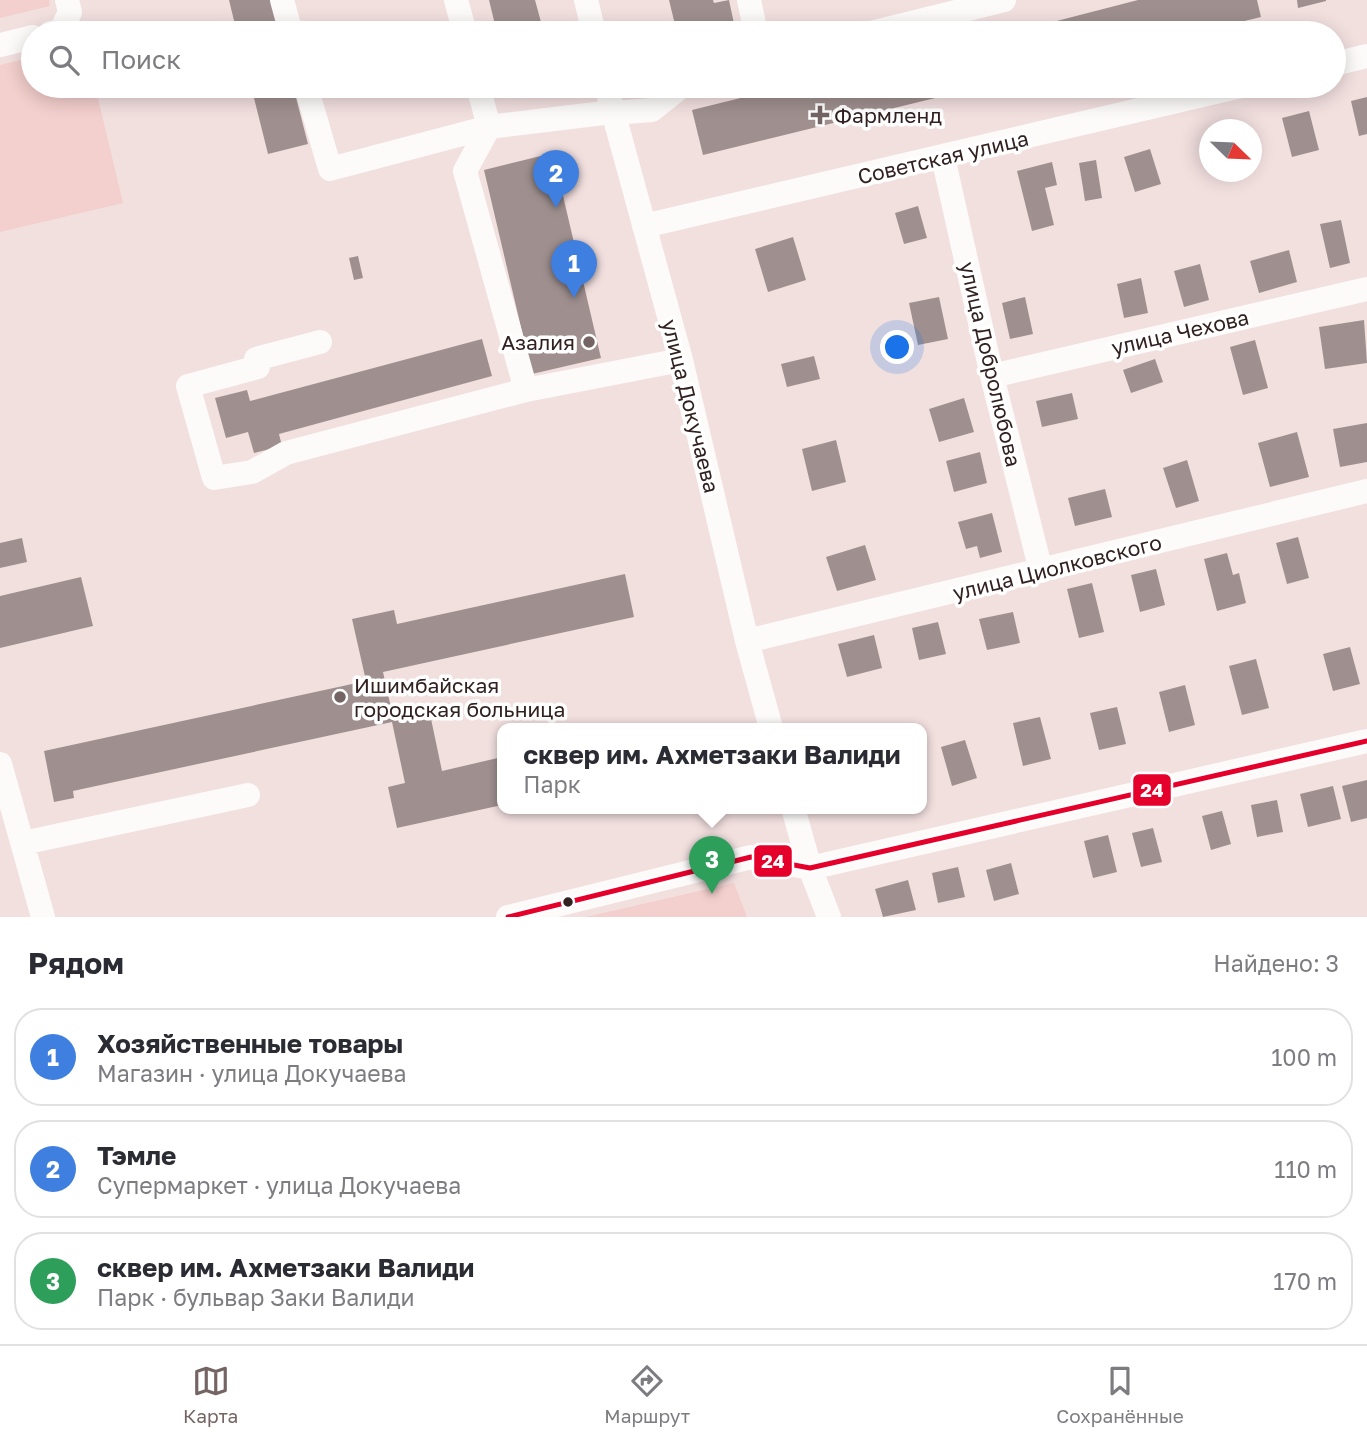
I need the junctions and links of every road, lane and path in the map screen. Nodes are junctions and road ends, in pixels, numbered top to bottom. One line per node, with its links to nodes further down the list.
1 (67, 0): 8 (street)
2 (282, 0): 9 (street)
3 (456, 0): 10 (street)
4 (586, 0): 11 (street)
5 (749, 0): 12 (street)
6 (1004, 0): 7 (street)
7 (926, 9): 13 (street)
8 (66, 21)
9 (288, 21)
10 (462, 21)
11 (591, 21)
12 (753, 21)
13 (898, 21)
14 (21, 40): 15 (street)
15 (0, 45)
16 (1367, 56): 17 (street)
17 (1346, 61)
18 (309, 98): 24 (street)
19 (481, 98): 24 (street)
20 (609, 98): 23 (street, улица Докучаева)
21 (667, 98): 23 (street)
22 (1191, 98): 25 (street, Советская улица)
23 (612, 112): 24 (street); 26 (street, улица Докучаева)
24 (489, 127): 31 (street)
25 (943, 157): 26 (street, Советская улица); 30 (street, улица Добролюбова)
26 (644, 226): 29 (street, улица Докучаева)
27 (1367, 289): 30 (street, улица Чехова)
28 (320, 342): 31 (street)
29 (681, 360): 31 (street); 34 (street, улица Докучаева)
30 (992, 376): 33 (street, улица Добролюбова)
31 (526, 390)
32 (1367, 491): 33 (street, улица Циолковского)
33 (1041, 571): 34 (street, улица Циолковского)
34 (747, 640): 35 (street, улица Докучаева)
35 (770, 723)
36 (1367, 741): 41 (street)
37 (0, 764): 40 (street)
38 (248, 794): 40 (street)
39 (795, 814): 41 (street)
40 (23, 843): 42 (street)
41 (810, 869): 43 (street); 44 (street)
42 (43, 917)
43 (508, 917)
44 (828, 917)

